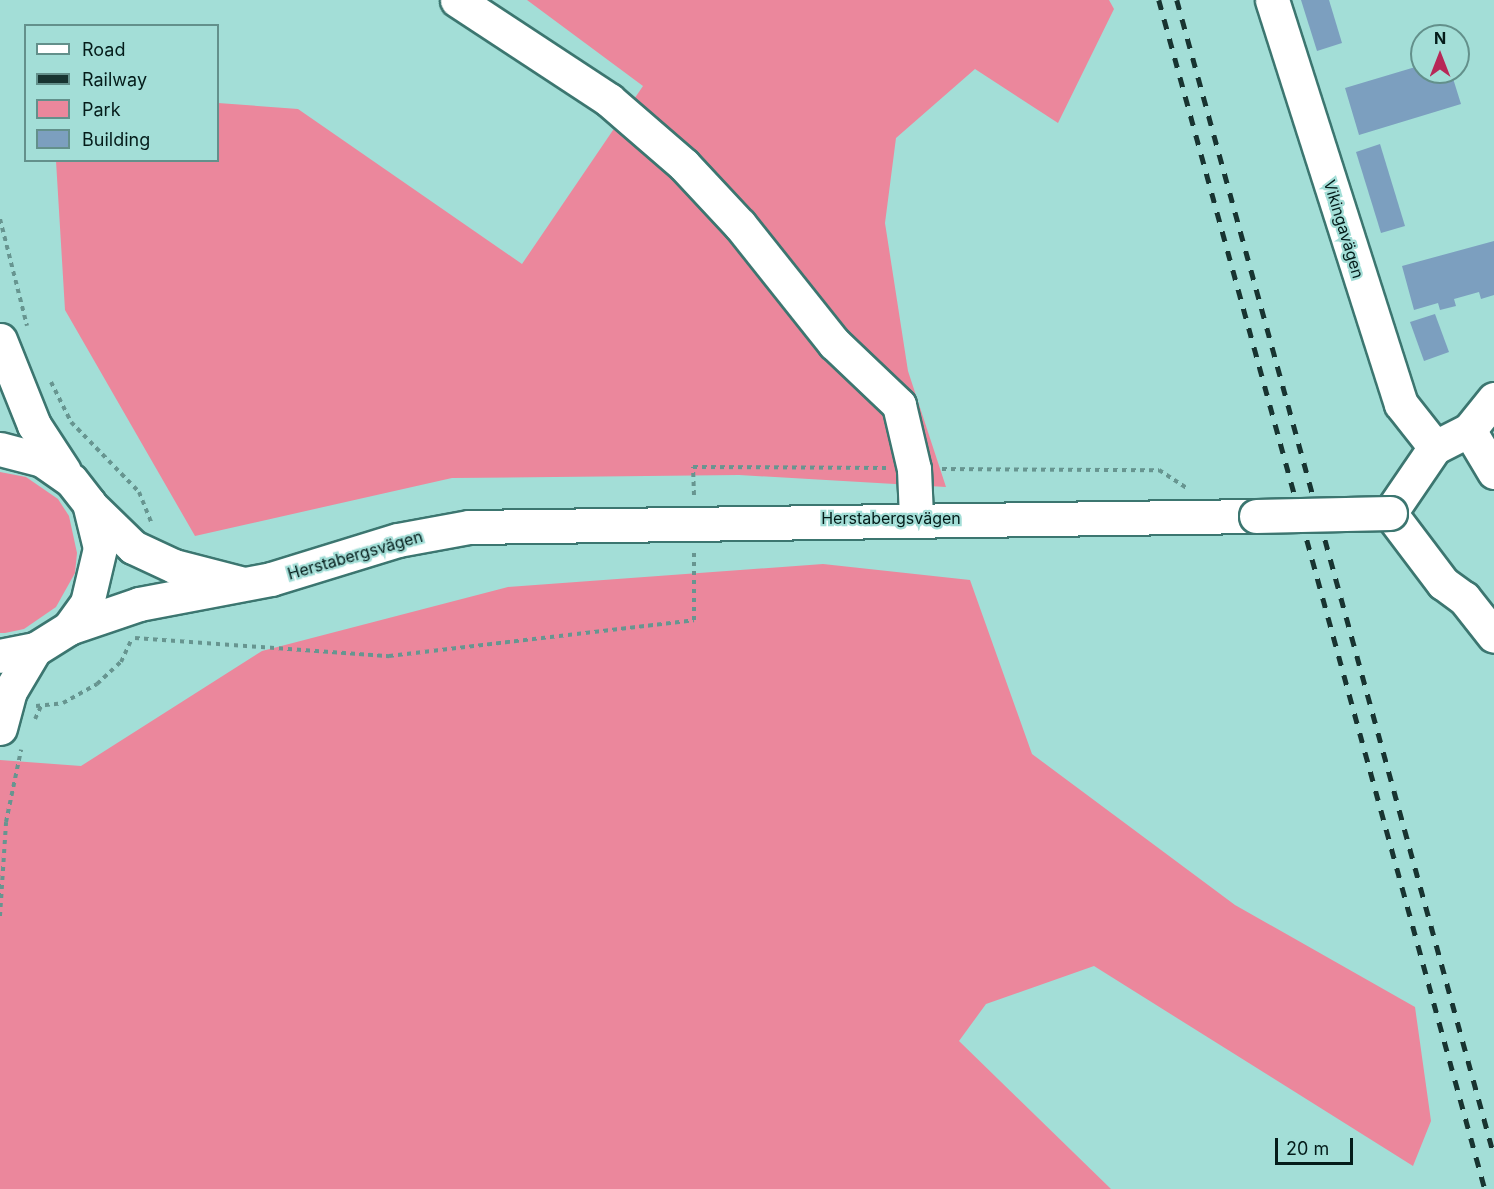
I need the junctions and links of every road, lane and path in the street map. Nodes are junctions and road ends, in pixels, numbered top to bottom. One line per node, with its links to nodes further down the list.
1 (457, 0): 11 (street)
2 (1272, 0): 6 (street, Vikingavägen)
3 (0, 340): 9 (street)
4 (1494, 399): 5 (street)
5 (1468, 430): 6 (street); 8 (street)
6 (1435, 447): 10 (street)
7 (0, 449): 9 (street)
8 (1494, 472)
9 (80, 491): 12 (street, Herstabergsvägen); 14 (street)
10 (1390, 513): 11 (street, Herstabergsvägen, bridge); 13 (street)
11 (916, 517): 12 (street, Herstabergsvägen)
12 (242, 583): 14 (street, Herstabergsvägen)
13 (1479, 597): 15 (street)
14 (69, 628): 16 (street)
15 (1494, 636)
16 (35, 649): 17 (street); 20 (street)
17 (0, 656)
18 (41, 706): 19 (path)
19 (33, 723)
20 (12, 734): 21 (path)
21 (0, 916)

